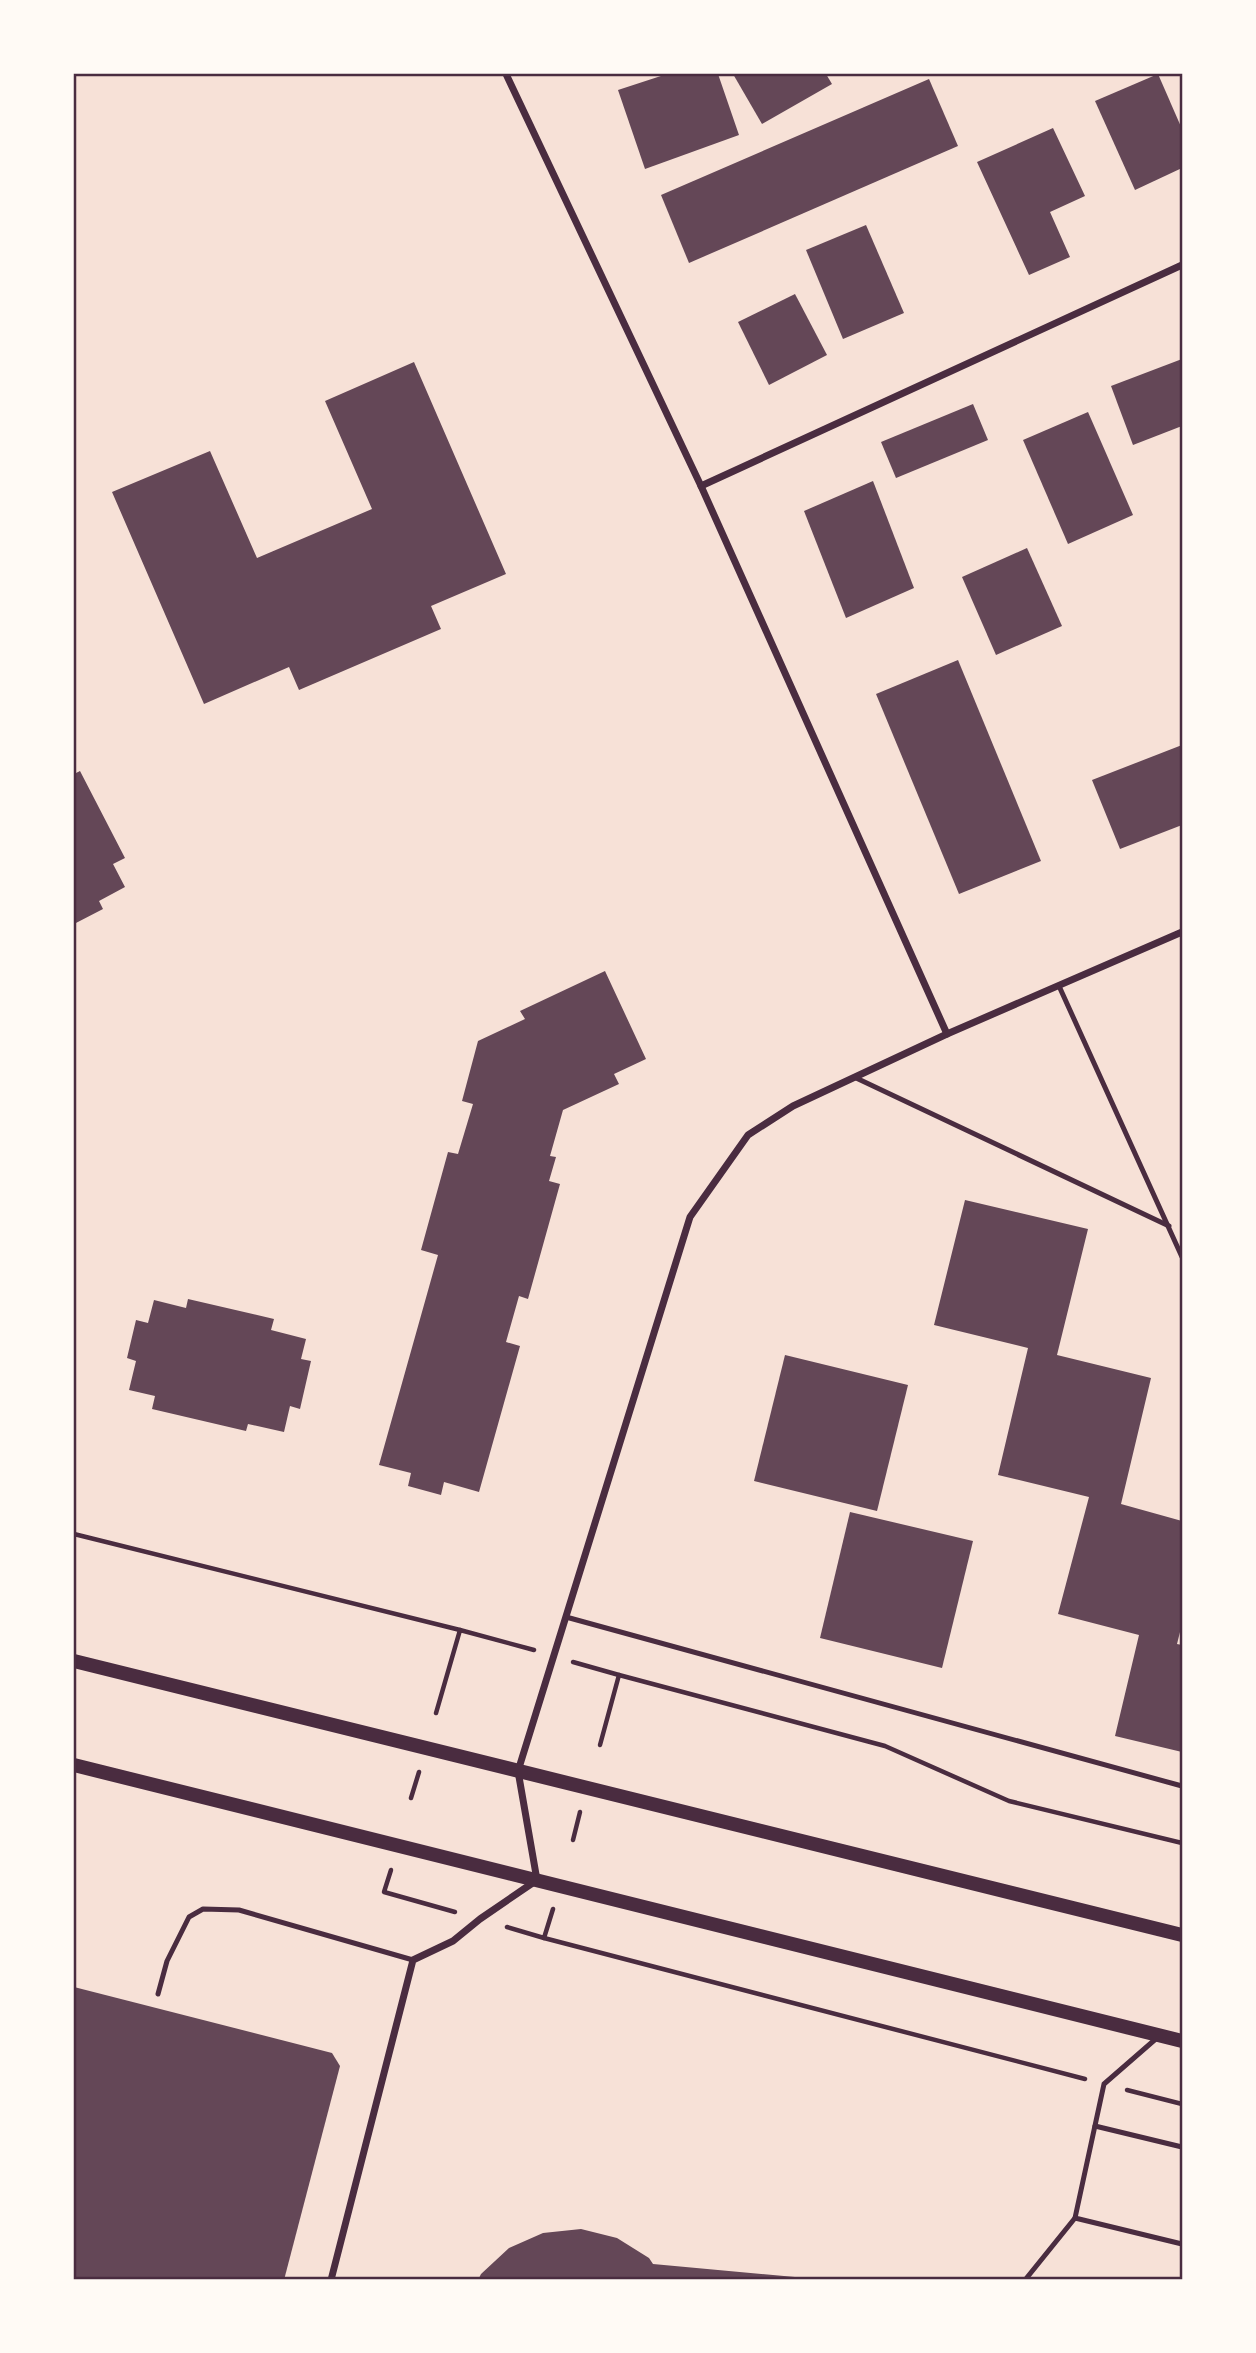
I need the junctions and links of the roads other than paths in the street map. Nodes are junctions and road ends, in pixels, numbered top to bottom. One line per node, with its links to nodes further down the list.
1 (506, 74): 3 (street)
2 (1182, 265): 3 (street)
3 (701, 486): 6 (street)
4 (1182, 932): 5 (street)
5 (1059, 986): 6 (street); 8 (lane)
6 (947, 1034): 7 (street)
7 (854, 1077): 8 (lane); 10 (street)
8 (1169, 1227): 9 (lane)
9 (1182, 1256)
10 (566, 1617): 13 (street); 14 (lane)
11 (74, 1661): 13 (main road)
12 (74, 1765): 15 (main road)
13 (518, 1771): 15 (street); 16 (main road)
14 (1182, 1786)
15 (537, 1880): 17 (street); 19 (main road)
16 (1182, 1935)
17 (414, 1960): 18 (lane); 25 (street)
18 (158, 1994)
19 (1160, 2036): 20 (main road); 21 (lane)
20 (1182, 2041)
21 (1095, 2126): 22 (lane); 23 (lane)
22 (1182, 2147)
23 (1075, 2218): 24 (lane); 26 (lane)
24 (1182, 2245)
25 (331, 2280)
26 (1025, 2280)

